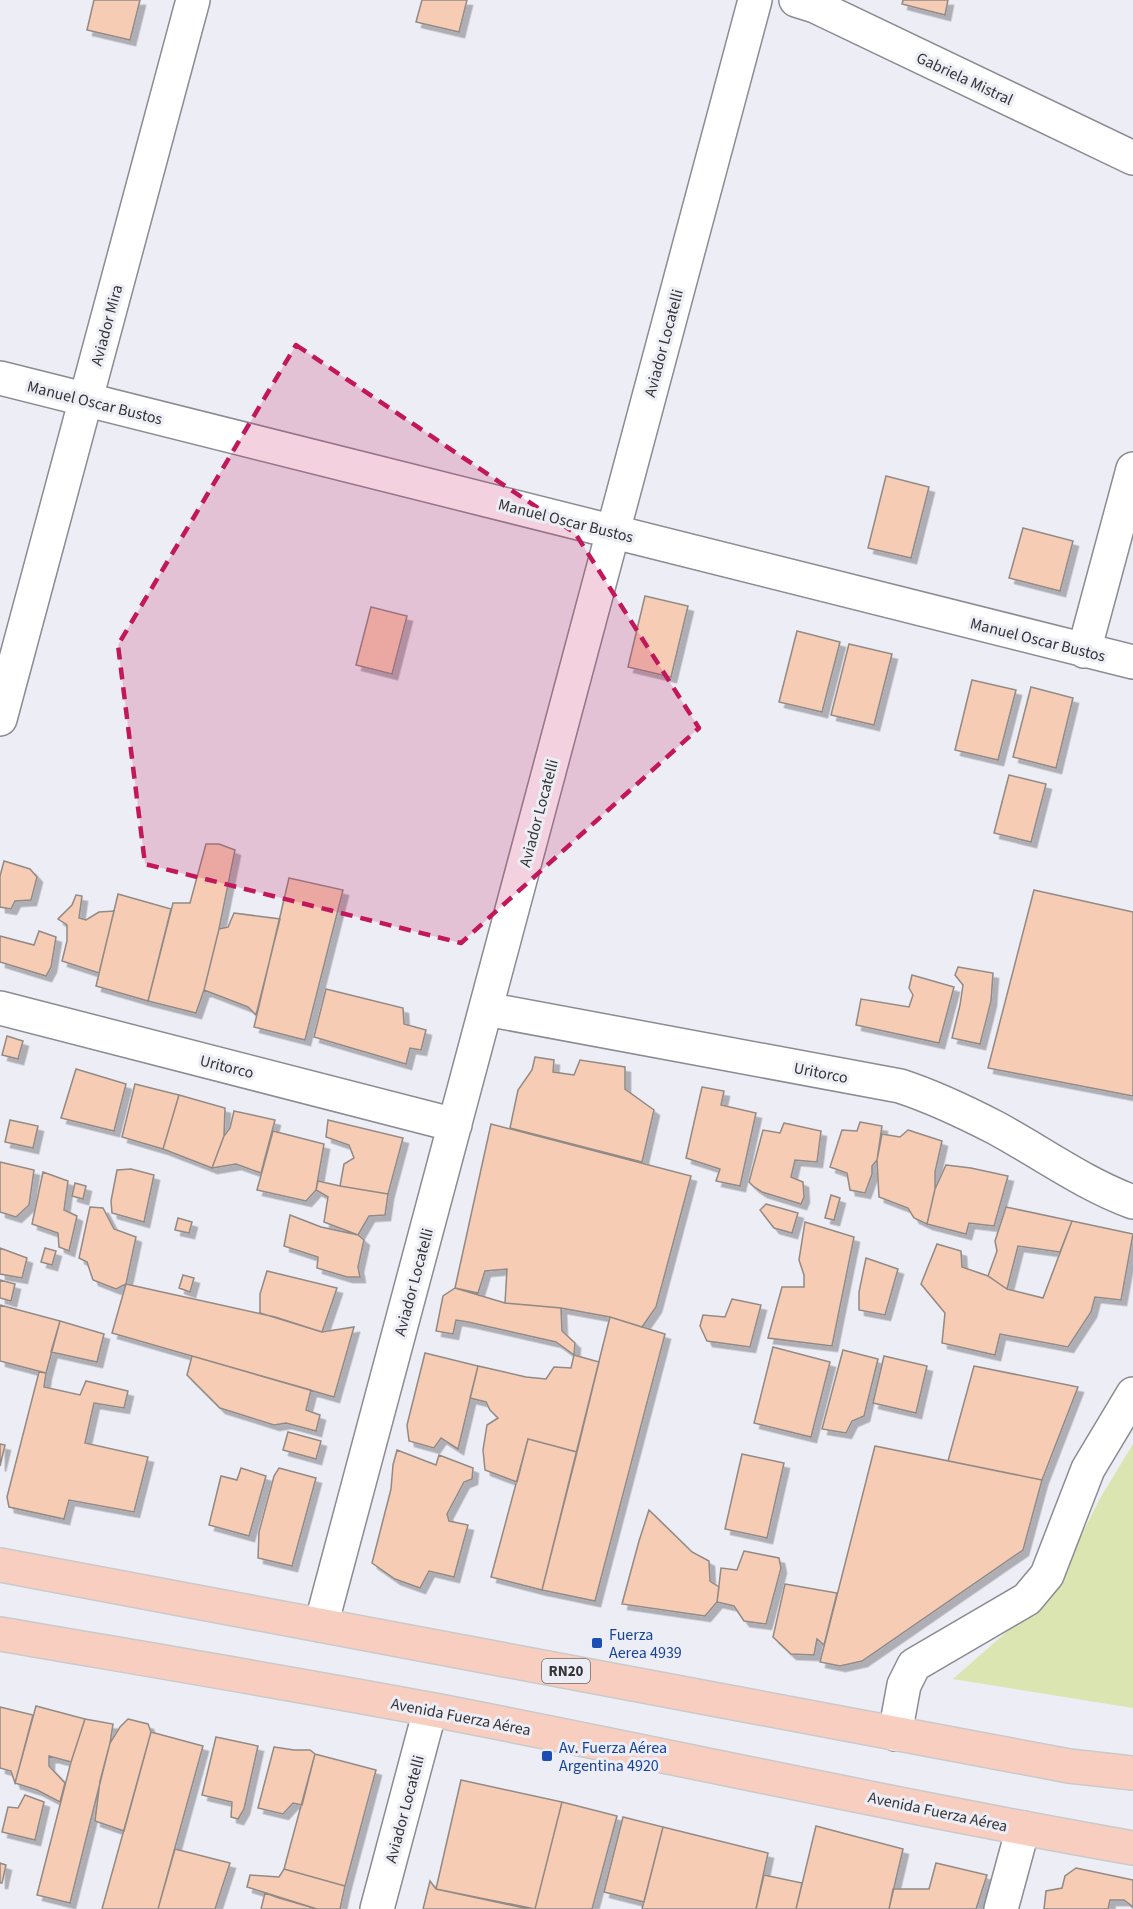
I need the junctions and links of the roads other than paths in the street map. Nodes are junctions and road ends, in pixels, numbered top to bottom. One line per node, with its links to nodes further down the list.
1 (193, 0): 6 (street, Aviador Mira)
2 (755, 0): 8 (street, Aviador Locatelli)
3 (796, 0): 4 (street, Gabriela Mistral)
4 (1133, 158)
5 (0, 378): 6 (street, Manuel Oscar Bustos)
6 (86, 399): 8 (street, Manuel Oscar Bustos); 11 (street, Aviador Mira)
7 (1133, 469): 9 (street)
8 (613, 532): 9 (street, Manuel Oscar Bustos); 13 (street, Aviador Locatelli)
9 (1084, 651): 10 (street, Manuel Oscar Bustos)
10 (1133, 662)
11 (0, 719)
12 (0, 1008): 14 (street, Uritorco)
13 (486, 1009): 14 (street, Aviador Locatelli); 15 (street, Uritorco)
14 (455, 1125): 18 (street, Aviador Locatelli)
15 (1133, 1202)
16 (1133, 1394): 21 (street)
17 (0, 1565): 18 (main road, RN20)
18 (321, 1625): 21 (main road, RN20)
19 (0, 1634): 20 (main road, Avenida Fuerza Aérea)
20 (430, 1710): 23 (main road, Avenida Fuerza Aérea); 25 (street, Aviador Locatelli)
21 (896, 1734): 22 (main road, RN20)
22 (1133, 1773)
23 (1023, 1828): 24 (main road, Avenida Fuerza Aérea); 26 (street)
24 (1133, 1848)
25 (377, 1909)
26 (1001, 1909)

